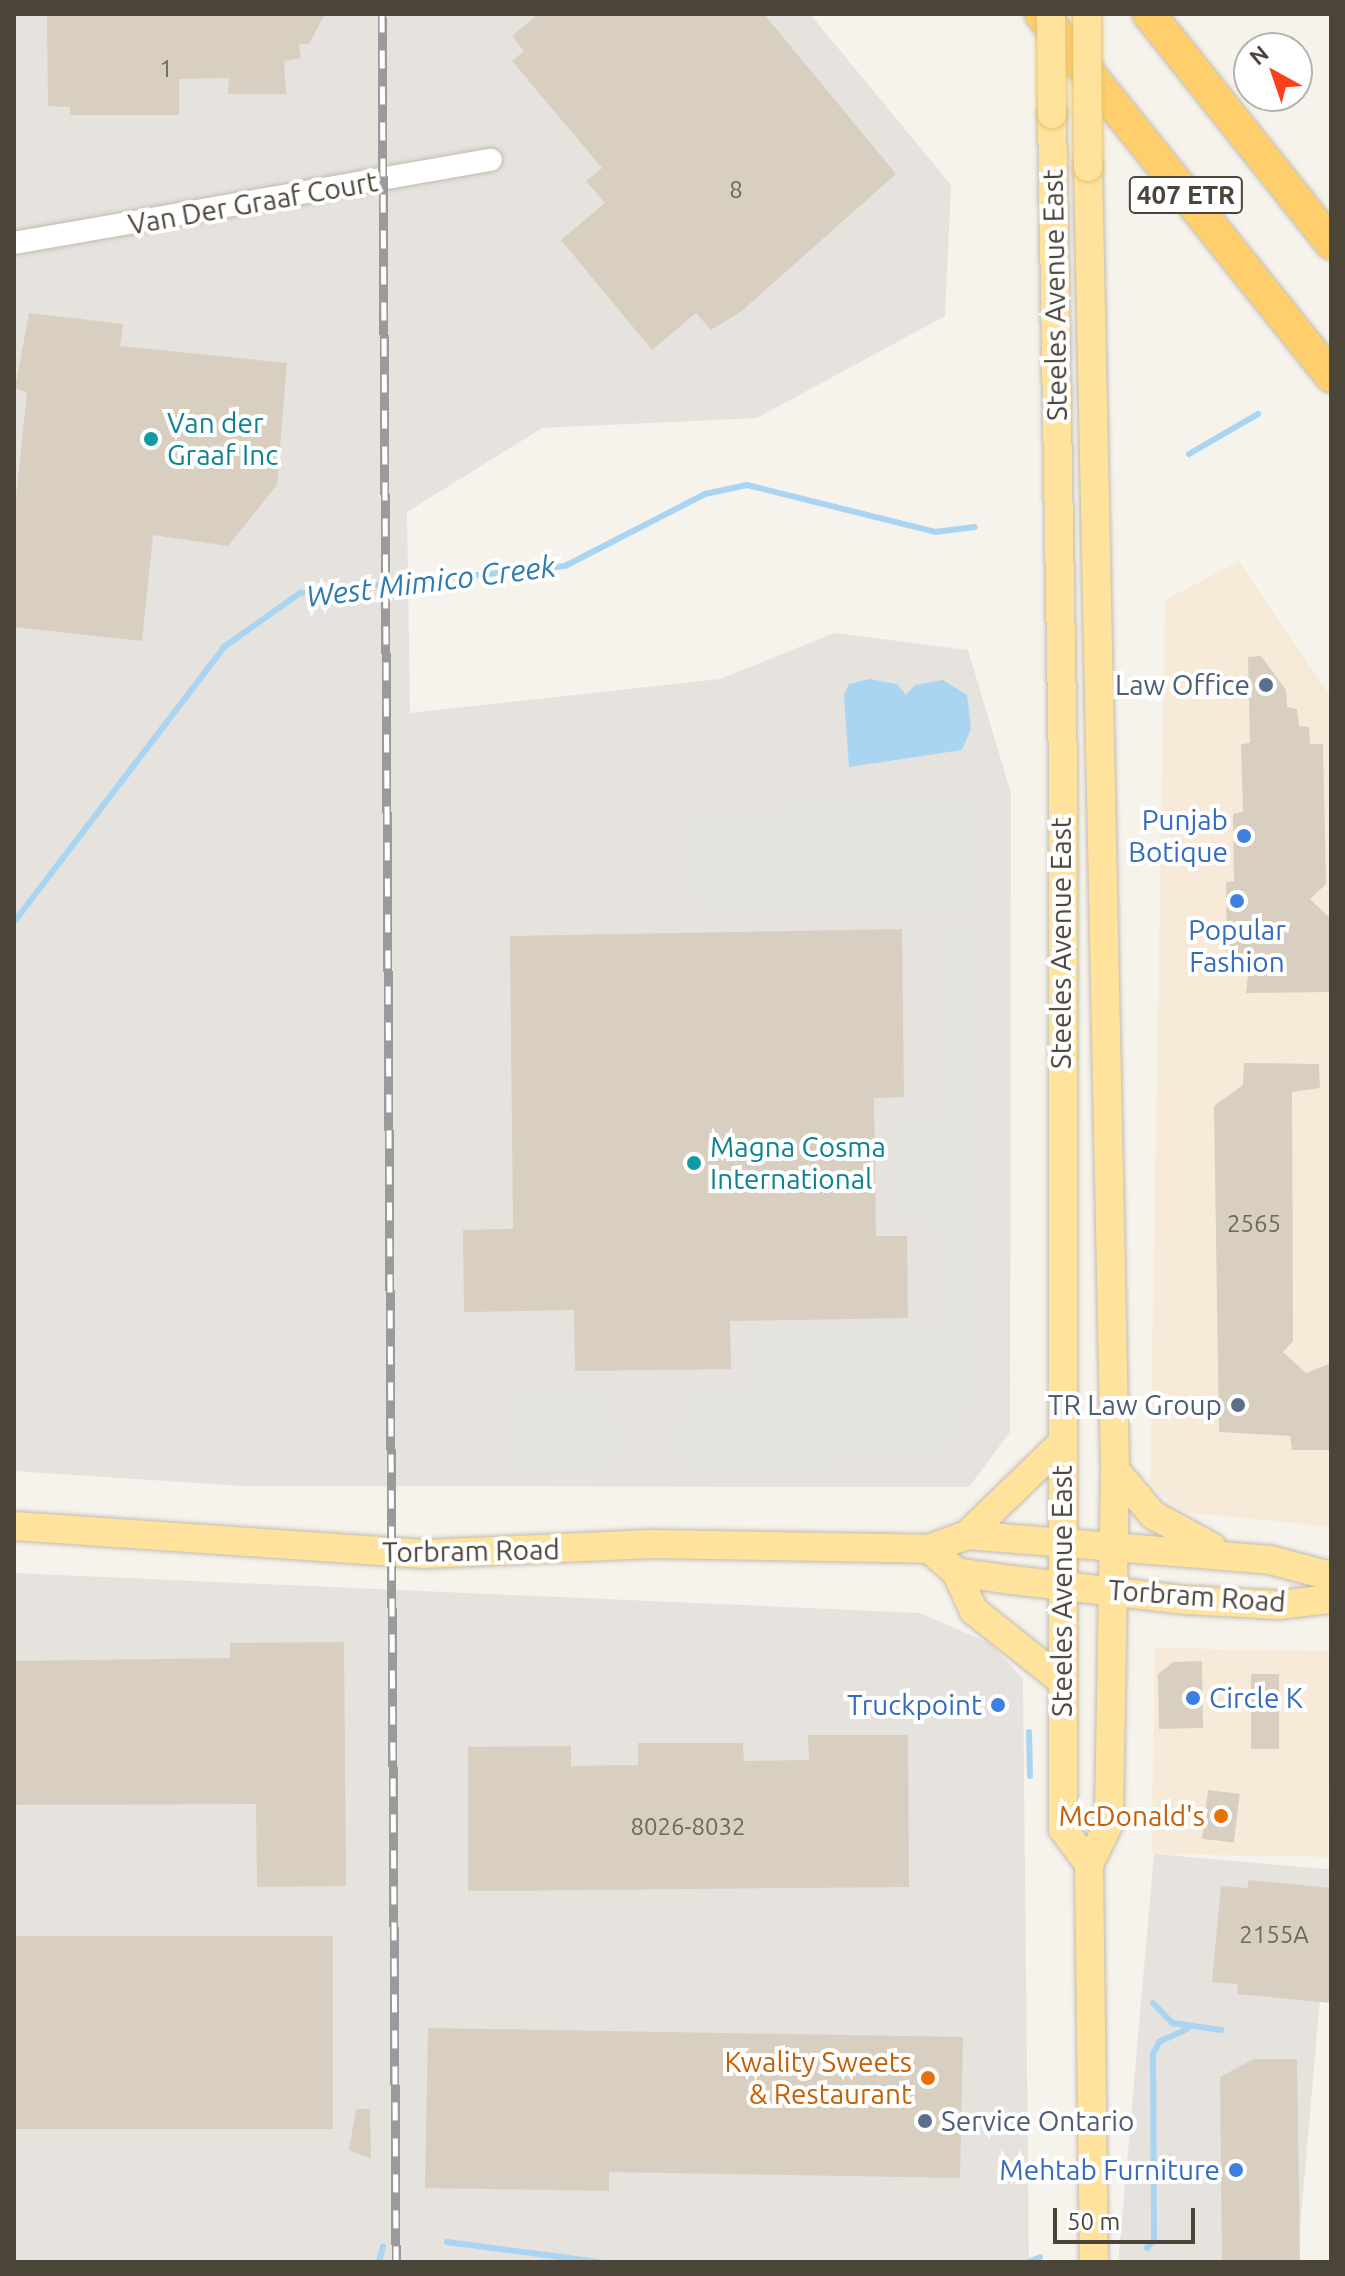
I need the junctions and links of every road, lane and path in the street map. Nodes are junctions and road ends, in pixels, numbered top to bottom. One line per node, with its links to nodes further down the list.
1 (1041, 14): 8 (highway, 407 ETR)
2 (1051, 14): 9 (main road, Steeles Avenue East, bridge)
3 (1087, 14): 10 (main road, Steeles Avenue East, bridge)
4 (1149, 14): 7 (highway, 407 ETR)
5 (491, 160): 6 (street, Van Der Graaf Court)
6 (14, 243)
7 (1331, 243)
8 (1331, 376)
9 (1063, 1442): 12 (main road); 13 (main road, Steeles Avenue East)
10 (1115, 1470): 14 (main road, Steeles Avenue East); 16 (main road)
11 (14, 1526): 15 (main road, Torbram Road)
12 (967, 1535): 13 (main road, Torbram Road); 15 (main road, Torbram Road)
13 (1062, 1543): 14 (main road, Torbram Road); 19 (main road, Steeles Avenue East)
14 (1113, 1547): 16 (main road, Torbram Road); 20 (main road, Steeles Avenue East)
15 (929, 1549): 17 (main road)
16 (1239, 1557): 18 (main road, Torbram Road)
17 (956, 1572): 19 (main road, Torbram Road); 22 (main road)
18 (1331, 1576)
19 (1062, 1585): 20 (main road, Torbram Road); 22 (main road, Steeles Avenue East)
20 (1112, 1591): 21 (main road, Torbram Road); 23 (main road, Steeles Avenue East)
21 (1331, 1599)
22 (1061, 1680): 23 (main road, Steeles Avenue East)
23 (1089, 1864): 24 (main road, Steeles Avenue East)
24 (1094, 2262)

